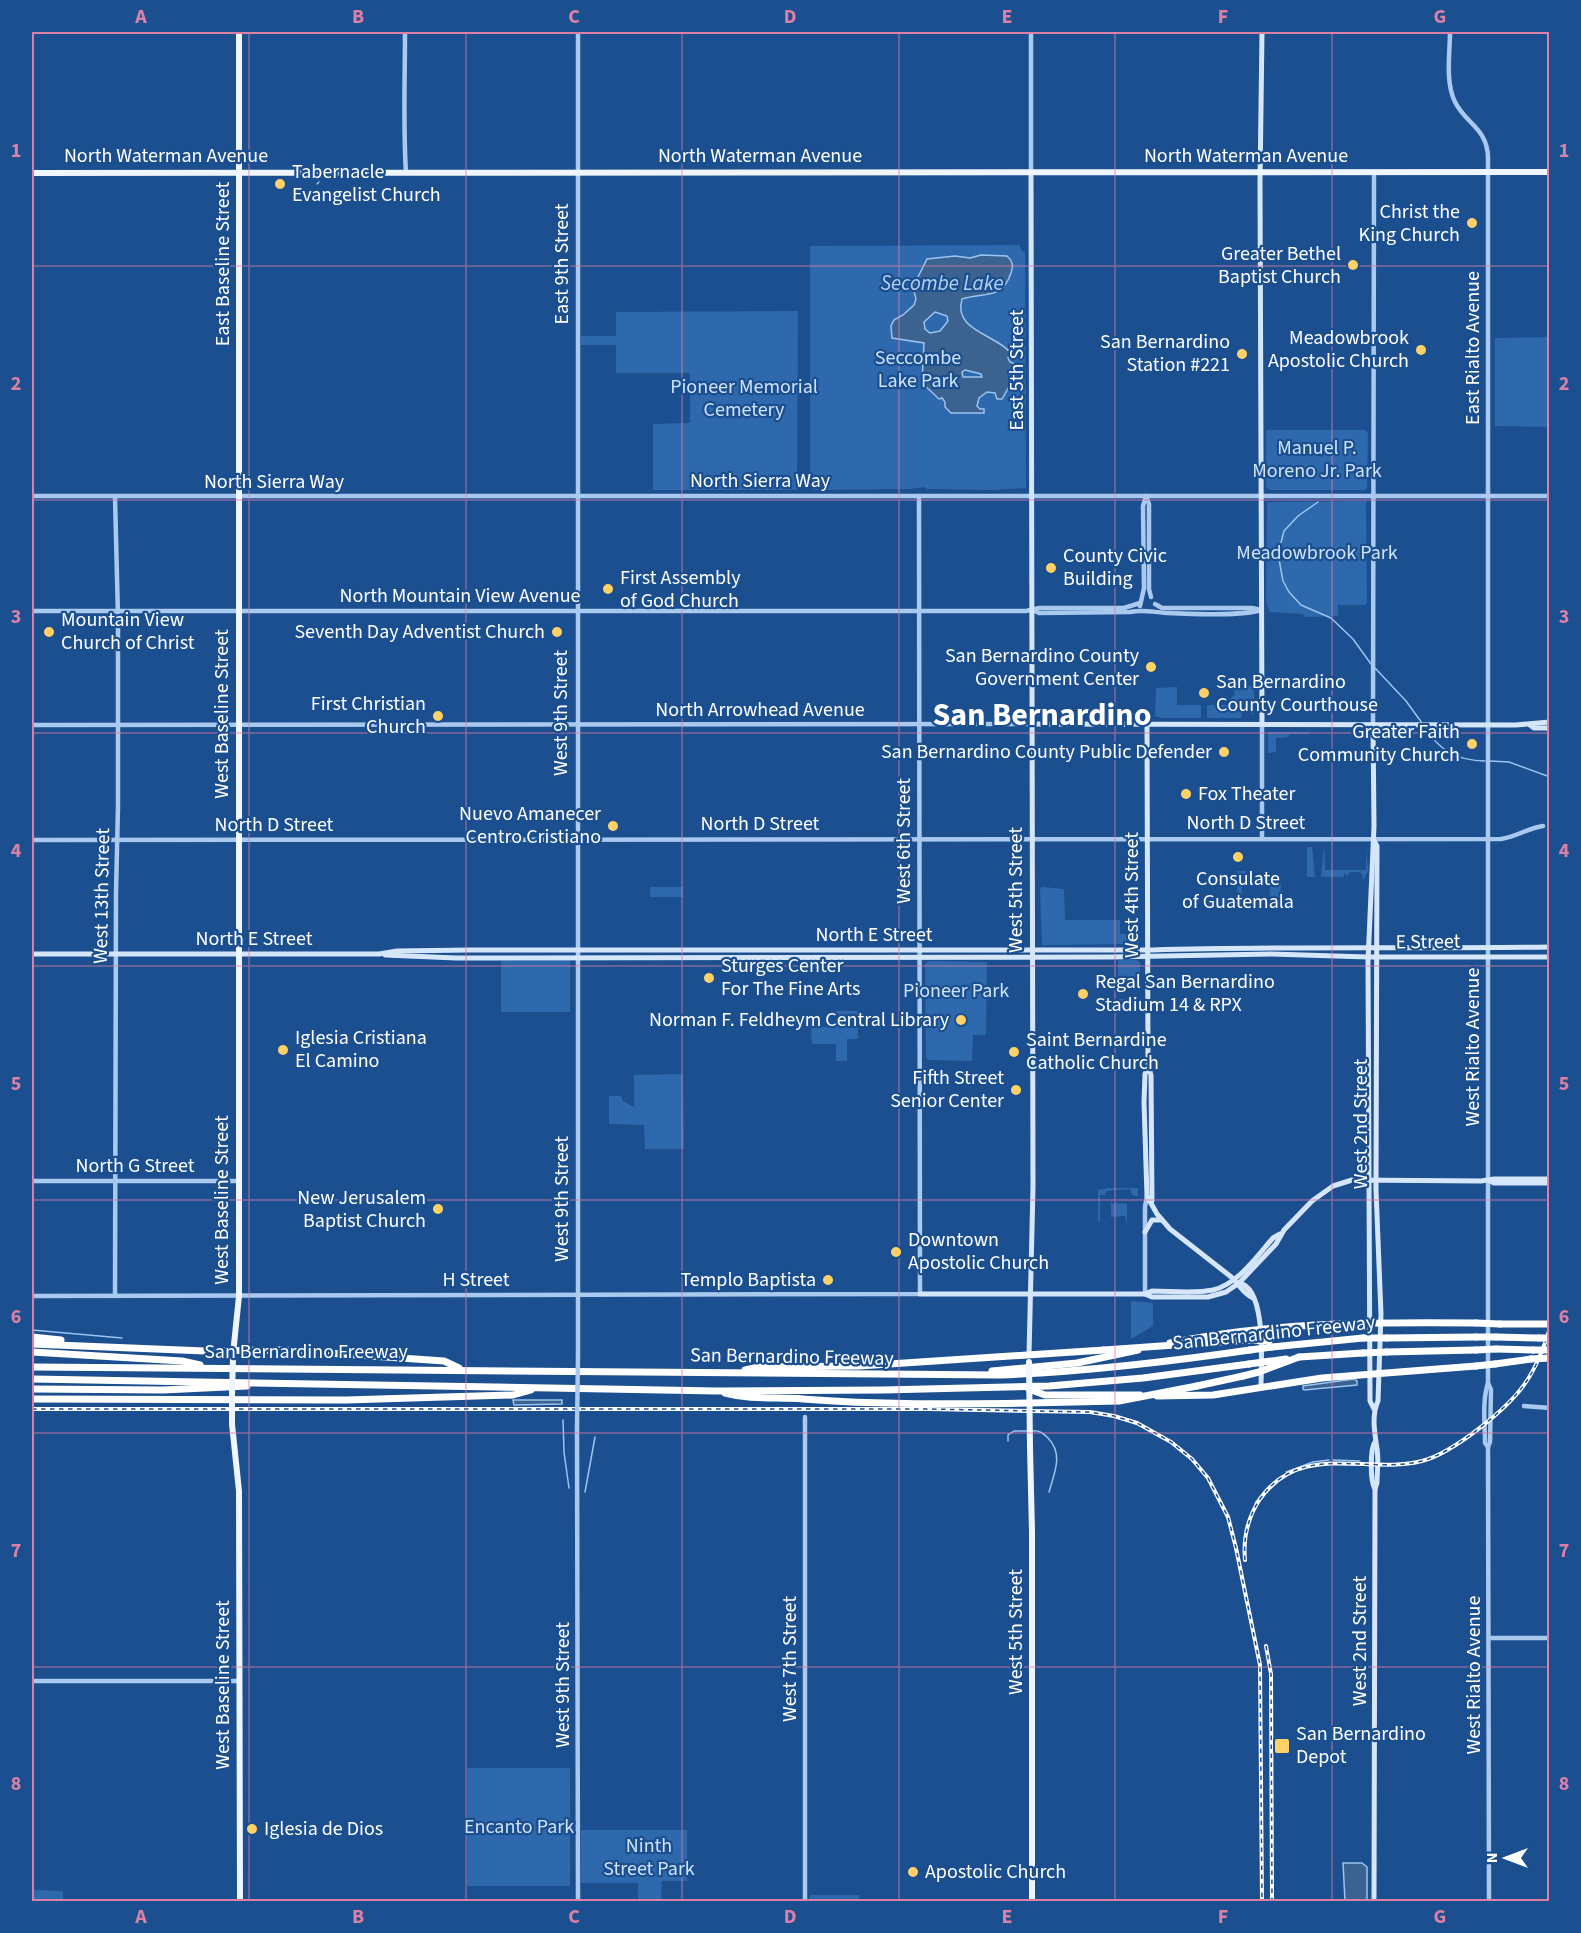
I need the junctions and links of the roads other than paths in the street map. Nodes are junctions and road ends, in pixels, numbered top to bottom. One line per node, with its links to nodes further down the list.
1 (240, 32): 12 (main road, East Baseline Street)
2 (405, 32): 13 (street)
3 (578, 32): 14 (street, East 9th Street)
4 (1031, 32): 15 (street)
5 (1262, 32): 8 (main road)
6 (1450, 32): 10 (street, East Rialto Avenue)
7 (32, 172): 12 (main road, North Waterman Avenue)
8 (1260, 172): 9 (main road, North Waterman Avenue); 15 (main road, North Waterman Avenue); 21 (main road)
9 (1374, 172): 10 (main road, North Waterman Avenue); 16 (street, West 2nd Street)
10 (1488, 172): 11 (main road, North Waterman Avenue); 22 (street, East Rialto Avenue)
11 (1550, 172)
12 (240, 173): 13 (main road, North Waterman Avenue); 25 (main road, East Baseline Street)
13 (406, 173): 14 (main road, North Waterman Avenue)
14 (578, 173): 15 (main road, North Waterman Avenue); 26 (street, East 9th Street)
15 (1031, 173): 19 (main road, East 5th Street)
16 (1374, 495): 21 (street, North Sierra Way); 22 (street, North Sierra Way); 45 (street, West 2nd Street)
17 (32, 496): 24 (street, North Sierra Way)
18 (919, 496): 19 (street, North Sierra Way); 26 (street, North Sierra Way); 31 (street, West 6th Street)
19 (1032, 496): 20 (street, North Sierra Way); 32 (main road, West 5th Street)
20 (1146, 496): 21 (street, North Sierra Way); 27 (street); 28 (street)
21 (1261, 496): 35 (main road)
22 (1488, 496): 23 (street, North Sierra Way); 48 (street, West Rialto Avenue)
23 (1550, 496)
24 (116, 497): 25 (street, North Sierra Way); 37 (street, West 13th Street)
25 (238, 497): 26 (street, North Sierra Way); 38 (main road, West Baseline Street)
26 (576, 497): 39 (street, West 9th Street)
27 (1151, 597): 28 (street); 30 (street)
28 (1143, 598): 29 (street)
29 (1140, 603): 32 (street, North Mountain View Avenue); 33 (street)
30 (1155, 604): 34 (street); 35 (street)
31 (919, 610): 32 (street, North Mountain View Avenue); 39 (street, North Mountain View Avenue); 41 (street, West 6th Street)
32 (1033, 610): 33 (street, North Mountain View Avenue); 42 (main road, West 5th Street)
33 (1143, 610): 34 (street)
34 (1152, 610): 35 (street)
35 (1261, 610): 44 (main road)
36 (32, 611): 37 (street, North Mountain View Avenue)
37 (117, 611): 38 (street, North Mountain View Avenue); 49 (street, West 13th Street)
38 (238, 611): 39 (street, North Mountain View Avenue); 50 (main road, West Baseline Street)
39 (576, 611): 51 (street, West 9th Street)
40 (1550, 722): 46 (main road)
41 (919, 724): 42 (street, North Arrowhead Avenue); 51 (street, North Arrowhead Avenue); 59 (street, West 6th Street)
42 (1032, 724): 43 (main road, North Arrowhead Avenue); 54 (main road, West 5th Street)
43 (1147, 724): 44 (main road, North Arrowhead Avenue); 55 (main road, West 4th Street)
44 (1262, 724): 45 (main road, North Arrowhead Avenue); 56 (street)
45 (1374, 724): 48 (main road, North Arrowhead Avenue); 57 (main road, West 2nd Street)
46 (1530, 724): 48 (main road, North Arrowhead Avenue); 52 (main road)
47 (32, 725): 49 (street, North Arrowhead Avenue)
48 (1489, 725): 60 (street, West Rialto Avenue)
49 (118, 726): 50 (street, North Arrowhead Avenue); 62 (street, West 13th Street)
50 (239, 726): 51 (street, North Arrowhead Avenue); 63 (main road, West Baseline Street)
51 (576, 726): 58 (street, West 9th Street)
52 (1550, 728)
53 (1542, 826): 60 (street, North D Street)
54 (1032, 838): 55 (street, North D Street); 59 (street, North D Street); 71 (main road, West 5th Street)
55 (1146, 838): 56 (street, North D Street); 73 (main road, West 4th Street)
56 (1262, 838): 57 (street, North D Street)
57 (1373, 838): 60 (street, North D Street); 64 (main road, West 2nd Street); 65 (main road, West 2nd Street)
58 (576, 839): 59 (street, North D Street); 63 (street, North D Street); 72 (street, West 9th Street)
59 (919, 839): 70 (street, West 6th Street)
60 (1489, 839): 69 (street, West Rialto Avenue)
61 (32, 840): 62 (street, North D Street)
62 (117, 840): 63 (street, North D Street); 75 (street, West 13th Street)
63 (239, 840): 76 (main road, West Baseline Street)
64 (1371, 875): 65 (main road); 67 (main road, West 2nd Street)
65 (1377, 910): 68 (main road, West 2nd Street)
66 (1550, 947): 69 (main road, E Street)
67 (1369, 948): 68 (main road, E Street); 73 (main road, North E Street); 81 (main road, West 2nd Street)
68 (1377, 948): 69 (main road, E Street); 82 (main road, West 2nd Street)
69 (1488, 948): 83 (street, West Rialto Avenue)
70 (919, 949): 71 (main road, North E Street); 72 (main road, North E Street); 78 (street, West 6th Street)
71 (1032, 949): 73 (main road, North E Street); 79 (main road, West 5th Street)
72 (577, 950): 77 (main road, North E Street); 85 (street, West 9th Street)
73 (1147, 950): 80 (main road, West 4th Street)
74 (32, 954): 75 (main road)
75 (116, 954): 76 (main road, North E Street); 92 (street, West 13th Street)
76 (239, 954): 77 (main road, North E Street); 87 (main road, West Baseline Street)
77 (379, 954): 85 (main road, North E Street)
78 (919, 957): 79 (main road, North E Street); 85 (main road, North E Street); 99 (street, West 6th Street)
79 (1032, 957): 80 (main road); 100 (main road, West 5th Street)
80 (1147, 957): 81 (main road); 93 (main road, West 4th Street)
81 (1368, 957): 82 (main road, E Street); 88 (main road, West 2nd Street)
82 (1377, 957): 83 (main road, E Street); 89 (main road, West 2nd Street)
83 (1488, 957): 84 (main road, E Street); 90 (street, West Rialto Avenue)
84 (1550, 957)
85 (576, 958): 102 (street, West 9th Street)
86 (32, 1181): 92 (street, North G Street)
87 (239, 1181): 92 (street, North G Street); 105 (main road, West Baseline Street)
88 (1368, 1181): 89 (main road); 96 (main road, West 2nd Street); 98 (main road)
89 (1376, 1181): 90 (main road); 97 (main road, West 2nd Street)
90 (1488, 1181): 91 (main road); 142 (street, West Rialto Avenue)
91 (1550, 1181)
92 (115, 1182): 104 (street, West 13th Street)
93 (1149, 1199): 94 (main road); 95 (street)
94 (1162, 1220): 95 (main road); 98 (main road)
95 (1145, 1232): 101 (street)
96 (1370, 1254): 97 (main road); 106 (main road, West 2nd Street)
97 (1378, 1274): 107 (main road, West 2nd Street)
98 (1237, 1281): 101 (main road); 109 (main road)
99 (920, 1294): 100 (main road); 102 (street, H Street)
100 (1032, 1294): 101 (main road); 119 (main road, West 5th Street)
101 (1145, 1294)
102 (578, 1295): 105 (street, H Street); 147 (street, West 9th Street, bridge)
103 (32, 1296): 104 (street, H Street)
104 (115, 1296): 105 (street, H Street)
105 (239, 1296): 117 (main road, West Baseline Street)
106 (1370, 1322): 107 (highway); 109 (highway); 126 (main road, West 2nd Street)
107 (1380, 1322): 108 (highway, bridge); 125 (main road, West 2nd Street)
108 (1550, 1324)
109 (1261, 1330): 127 (highway); 132 (main road)
110 (32, 1337): 114 (highway)
111 (1550, 1338): 113 (highway, San Bernardino Freeway, bridge)
112 (32, 1344): 114 (highway)
113 (1270, 1344): 119 (highway, bridge); 127 (highway, San Bernardino Freeway, bridge)
114 (74, 1345): 117 (highway)
115 (1550, 1350): 118 (highway, San Bernardino Freeway, bridge)
116 (32, 1352): 122 (highway)
117 (233, 1353): 123 (highway); 136 (main road, West Baseline Street, bridge)
118 (1299, 1357): 131 (highway, San Bernardino Freeway, bridge); 137 (highway, bridge)
119 (1029, 1358): 124 (highway); 137 (main road, West 5th Street, bridge)
120 (1550, 1358): 125 (highway, bridge)
121 (32, 1367): 122 (highway, San Bernardino Freeway)
122 (214, 1368): 123 (highway, San Bernardino Freeway)
123 (462, 1370): 124 (highway, San Bernardino Freeway)
124 (734, 1372): 127 (highway, San Bernardino Freeway)
125 (1380, 1373): 126 (highway); 140 (main road, West 2nd Street)
126 (1370, 1374): 132 (highway); 140 (main road, West 2nd Street)
127 (933, 1375)
128 (32, 1379): 129 (highway, San Bernardino Freeway)
129 (303, 1383): 130 (highway, San Bernardino Freeway); 133 (highway)
130 (542, 1387): 134 (highway, San Bernardino Freeway); 136 (highway)
131 (1026, 1388): 132 (highway); 134 (highway, San Bernardino Freeway)
132 (1261, 1388)
133 (32, 1389)
134 (717, 1391): 137 (highway)
135 (32, 1399): 136 (highway)
136 (232, 1400): 145 (main road, West Baseline Street, bridge)
137 (1029, 1403): 149 (main road, West 5th Street, bridge)
138 (1524, 1406): 139 (street)
139 (1550, 1408)
140 (1374, 1409): 150 (main road, West 2nd Street)
141 (805, 1417): 148 (street, West 7th Street)
142 (1489, 1638): 143 (street); 151 (street, West Rialto Avenue)
143 (1550, 1638)
144 (32, 1681): 145 (street)
145 (239, 1681): 146 (main road, West Baseline Street)
146 (240, 1902)
147 (578, 1902)
148 (805, 1902)
149 (1032, 1902)
150 (1374, 1902)
151 (1489, 1902)

